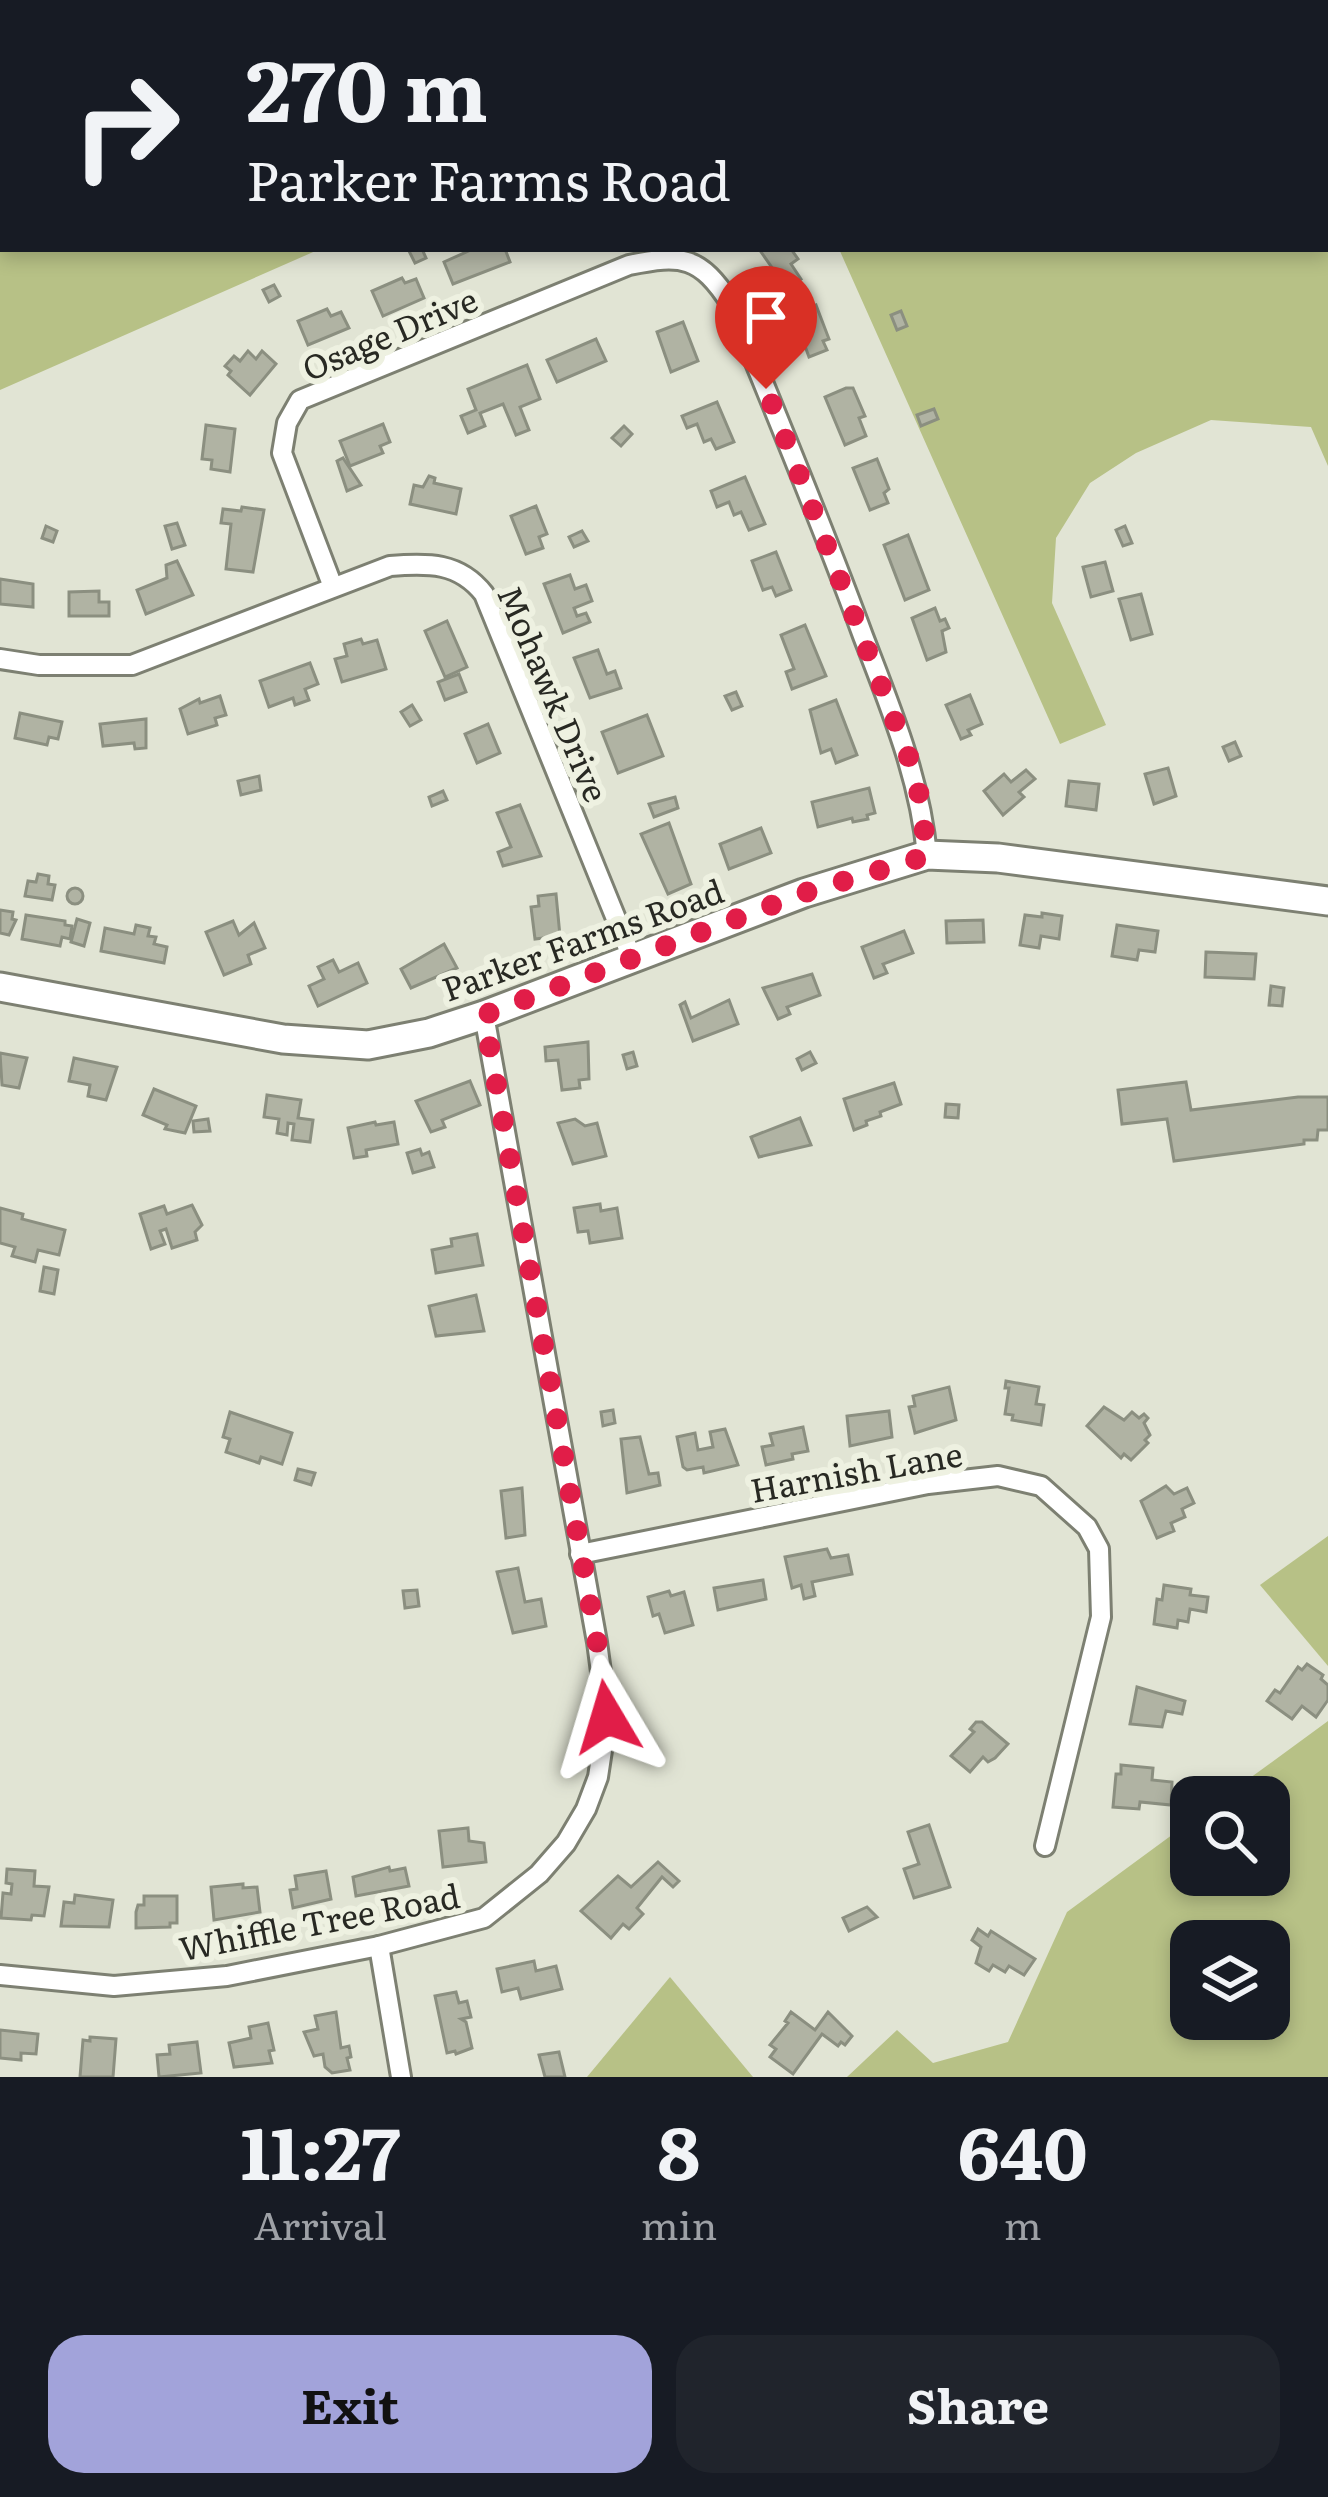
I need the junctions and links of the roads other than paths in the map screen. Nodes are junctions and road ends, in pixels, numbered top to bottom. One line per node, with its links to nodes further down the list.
1 (333, 587): 2 (street, Mohawk Drive); 3 (street, Osage Drive); 5 (street, Mohawk Drive)
2 (0, 659)
3 (927, 856): 4 (street, Parker Farms Road); 5 (street, Parker Farms Road)
4 (1328, 901)
5 (632, 958): 7 (street, Parker Farms Road)
6 (0, 987): 7 (street, Parker Farms Road)
7 (484, 1015): 8 (street, Whiffle Tree Road)
8 (580, 1554): 9 (street, Harnish Lane); 10 (street, Whiffle Tree Road)
9 (1045, 1846)
10 (379, 1946): 11 (street, Whiffle Tree Road); 12 (street)
11 (0, 1975)
12 (401, 2077)

